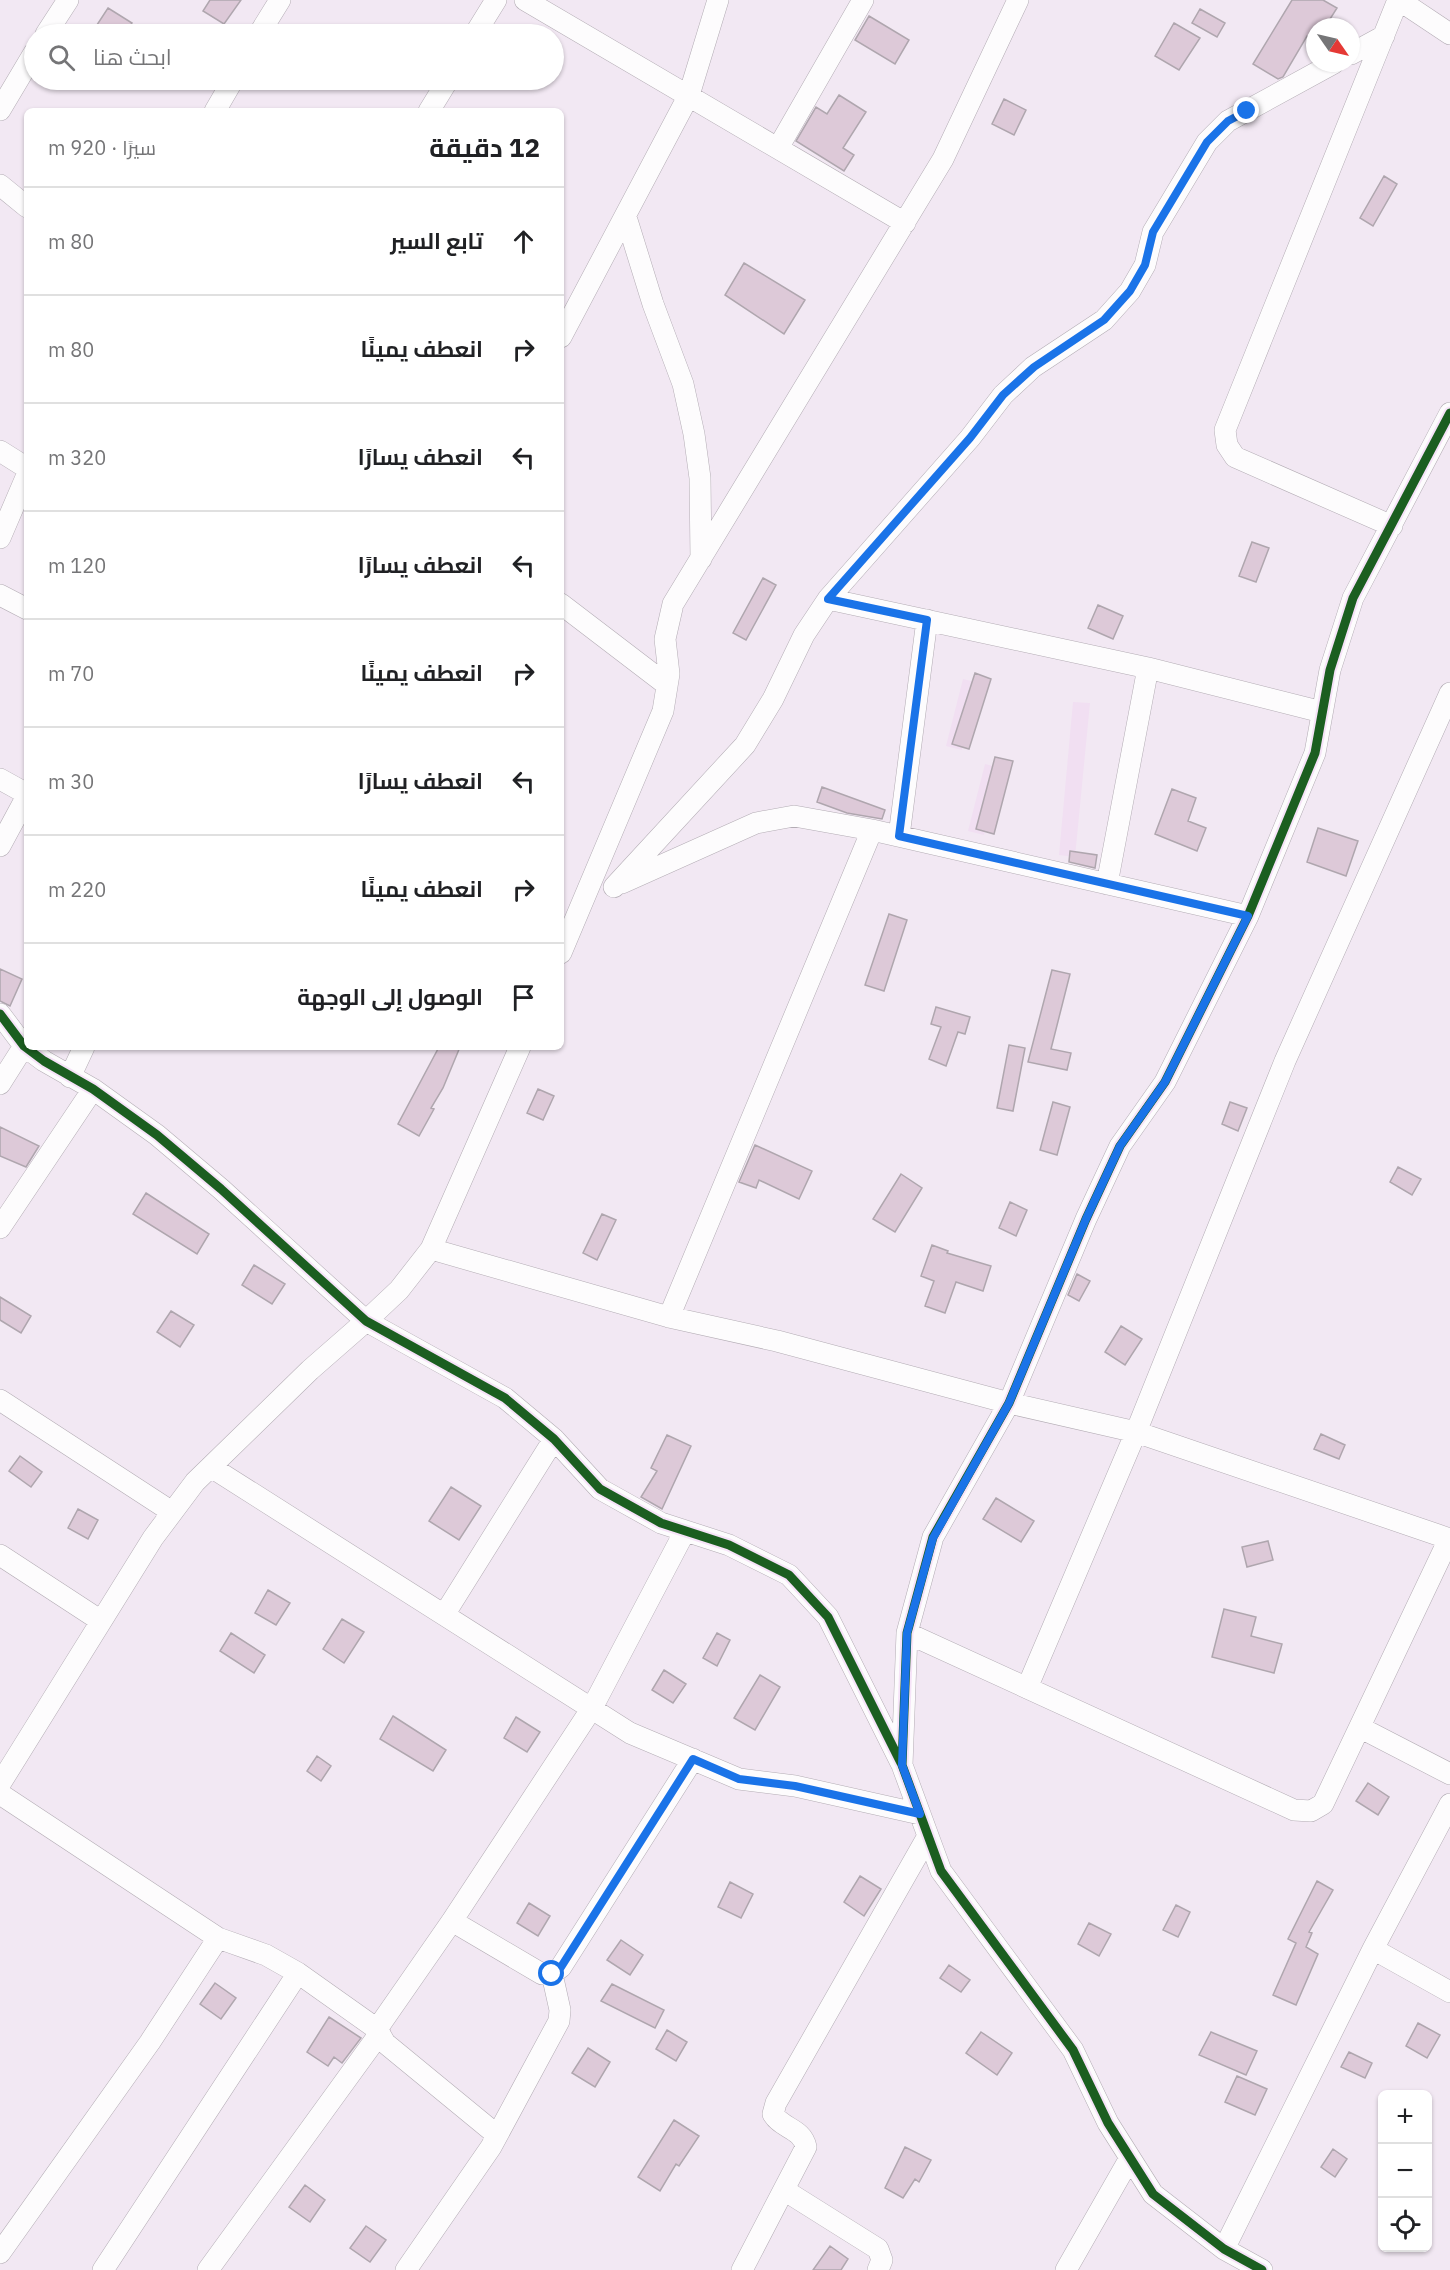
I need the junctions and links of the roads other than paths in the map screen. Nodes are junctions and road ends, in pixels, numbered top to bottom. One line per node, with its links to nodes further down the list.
1 (68, 0): 9 (street)
2 (280, 0): 10 (street)
3 (496, 0): 11 (street)
4 (525, 0): 19 (street)
5 (718, 0): 19 (street)
6 (863, 0): 23 (street)
7 (1018, 0): 27 (street)
8 (1399, 0): 12 (street); 13 (street)
9 (52, 24)
10 (266, 24)
11 (481, 24)
12 (1450, 34)
13 (1384, 36): 14 (street); 33 (street)
14 (1360, 49)
15 (24, 70): 22 (street)
16 (1318, 72): 37 (street)
17 (227, 90): 20 (street)
18 (442, 90): 21 (street)
19 (689, 95): 23 (street); 26 (street)
20 (217, 108)
21 (431, 108)
22 (0, 110)
23 (778, 148): 27 (street)
24 (0, 185): 25 (street)
25 (24, 205)
26 (626, 217): 28 (street); 35 (street)
27 (905, 223): 35 (street)
28 (564, 331)
29 (1450, 413): 33 (street)
30 (0, 451): 31 (street)
31 (24, 466)
32 (24, 482): 34 (street)
33 (1392, 526): 44 (street)
34 (0, 538)
35 (701, 559): 42 (street)
36 (0, 596): 39 (street)
37 (828, 599): 40 (street); 52 (street)
38 (564, 606): 42 (street)
39 (24, 608)
40 (927, 620): 41 (street); 49 (street)
41 (1148, 668): 44 (street); 51 (street)
42 (667, 685): 53 (street)
43 (1450, 693): 70 (street)
44 (1322, 712): 54 (street)
45 (0, 779): 46 (street)
46 (24, 793)
47 (24, 801): 50 (street)
48 (872, 830): 49 (street); 52 (street); 66 (street)
49 (899, 836): 51 (street)
50 (0, 846)
51 (1107, 884): 54 (street)
52 (614, 887): 53 (street)
53 (582, 904): 55 (street)
54 (1248, 916): 69 (street)
55 (564, 945)
56 (0, 1014): 57 (street)
57 (24, 1046): 62 (street)
58 (30, 1050): 61 (street)
59 (83, 1050): 61 (street)
60 (519, 1050): 65 (street)
61 (70, 1077): 63 (street)
62 (0, 1084)
63 (93, 1089): 64 (street); 67 (street)
64 (0, 1228)
65 (431, 1250): 66 (street); 67 (street)
66 (669, 1317): 69 (street)
67 (366, 1321): 71 (street); 72 (street)
68 (0, 1400): 73 (street)
69 (1009, 1403): 70 (street); 79 (street)
70 (1136, 1432): 75 (street); 80 (street)
71 (554, 1439): 74 (street); 77 (street)
72 (211, 1467): 73 (street); 77 (street)
73 (172, 1512): 78 (street)
74 (686, 1531): 81 (street); 84 (street)
75 (1449, 1539): 82 (street)
76 (0, 1555): 78 (street)
77 (444, 1615): 81 (street)
78 (101, 1621): 86 (street)
79 (907, 1633): 80 (street); 84 (street)
80 (1027, 1688): 82 (street)
81 (592, 1708): 83 (street); 91 (street)
82 (1361, 1728): 85 (street)
83 (693, 1759): 89 (street); 95 (street)
84 (902, 1765): 89 (street)
85 (1450, 1774)
86 (0, 1784)
87 (0, 1794): 92 (street)
88 (1450, 1804): 93 (street)
89 (920, 1814): 90 (street)
90 (928, 1836): 99 (street); 100 (street)
91 (452, 1921): 95 (street); 97 (street)
92 (218, 1938): 94 (street); 102 (street)
93 (1373, 1948): 96 (street); 101 (street)
94 (298, 1973): 97 (street); 103 (street)
95 (552, 1974): 98 (street)
96 (1450, 1992)
97 (378, 2031): 98 (street); 104 (street)
98 (497, 2135): 105 (street)
99 (1130, 2158): 101 (street); 108 (street)
100 (784, 2190): 106 (street); 107 (street)
101 (1224, 2249): 109 (street)
102 (0, 2253)
103 (103, 2270)
104 (208, 2270)
105 (406, 2270)
106 (742, 2270)
107 (878, 2270)
108 (1066, 2270)
109 (1262, 2270)

